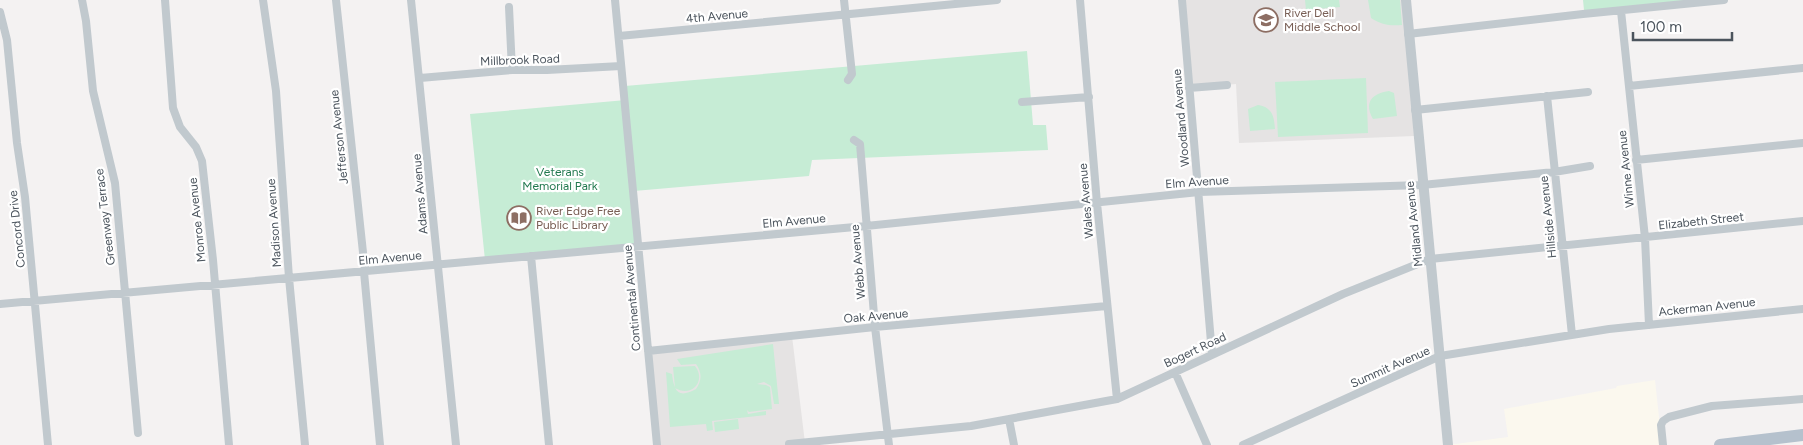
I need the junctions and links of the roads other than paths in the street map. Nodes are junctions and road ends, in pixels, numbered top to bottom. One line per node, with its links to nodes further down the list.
1 (82, 0): 52 (street, Greenway Terrace)
2 (165, 0): 51 (street, Monroe Avenue)
3 (263, 0): 50 (street, Madison Avenue)
4 (336, 0): 49 (street, Jefferson Avenue)
5 (411, 0): 22 (street, Adams Avenue)
6 (615, 0): 18 (street, Continental Avenue)
7 (844, 0): 16 (street)
8 (997, 0): 16 (street, 4th Avenue)
9 (1080, 0): 29 (street, Wales Avenue)
10 (1182, 0): 26 (street, Woodland Avenue)
11 (1406, 0): 17 (street, Midland Avenue)
12 (1724, 0): 14 (street)
13 (509, 7): 21 (street)
14 (1621, 11): 17 (street); 25 (street, Winne Avenue)
15 (0, 12): 53 (street, Concord Drive)
16 (845, 15): 18 (street, 4th Avenue); 23 (street)
17 (1408, 34): 31 (street, Midland Avenue)
18 (619, 36): 19 (street, Continental Avenue)
19 (622, 66): 21 (street, Millbrook Road); 44 (street, Continental Avenue)
20 (1803, 68): 25 (street)
21 (512, 70): 22 (street, Millbrook Road)
22 (420, 78): 48 (street, Adams Avenue)
23 (848, 80)
24 (1227, 84): 26 (street)
25 (1629, 86): 34 (street, Winne Avenue)
26 (1189, 88): 38 (street, Woodland Avenue)
27 (1588, 92): 28 (street)
28 (1547, 96): 31 (street); 36 (street, Hillside Avenue)
29 (1089, 97): 30 (street); 39 (street, Wales Avenue)
30 (1022, 102)
31 (1415, 110): 37 (street, Midland Avenue)
32 (854, 140): 41 (street, Webb Avenue)
33 (1803, 143): 34 (street)
34 (1636, 160): 42 (street, Winne Avenue)
35 (1590, 166): 36 (street, Elm Avenue)
36 (1554, 172): 37 (street, Elm Avenue); 45 (street, Hillside Avenue)
37 (1422, 184): 38 (street, Elm Avenue); 47 (street, Midland Avenue)
38 (1199, 192): 39 (street, Elm Avenue); 62 (street, Woodland Avenue)
39 (1097, 203): 41 (street, Elm Avenue); 55 (street, Wales Avenue)
40 (1803, 221): 42 (street, Elizabeth Street)
41 (866, 226): 44 (street, Elm Avenue); 58 (street, Webb Avenue)
42 (1645, 238): 43 (street, Elizabeth Street); 57 (street, Winne Avenue)
43 (1601, 242): 45 (street, Bogert Road)
44 (638, 245): 46 (street, Elm Avenue); 61 (street, Continental Avenue)
45 (1562, 246): 47 (street, Bogert Road); 60 (street, Hillside Avenue)
46 (532, 256): 48 (street, Elm Avenue); 78 (street)
47 (1430, 259): 62 (street, Bogert Road); 63 (street, Midland Avenue)
48 (438, 265): 49 (street, Elm Avenue); 77 (street, Adams Avenue)
49 (365, 272): 50 (street, Elm Avenue); 76 (street, Jefferson Avenue)
50 (289, 278): 51 (street, Elm Avenue); 75 (street, Madison Avenue)
51 (215, 285): 52 (street, Elm Avenue); 74 (street, Monroe Avenue)
52 (125, 293): 53 (street, Elm Avenue); 68 (street, Greenway Terrace)
53 (35, 301): 54 (street, Elm Avenue); 73 (street, Concord Drive)
54 (0, 304)
55 (1107, 306): 58 (street, Oak Avenue); 65 (street, Wales Avenue)
56 (1803, 309): 57 (street, Ackerman Avenue)
57 (1650, 325): 59 (street, Ackerman Avenue)
58 (875, 327): 61 (street, Oak Avenue); 69 (street, Webb Avenue)
59 (1614, 329): 60 (street, Summit Avenue)
60 (1572, 335): 63 (street, Summit Avenue)
61 (648, 351): 79 (street, Continental Avenue)
62 (1212, 354): 64 (street, Bogert Road)
63 (1440, 356): 83 (street, Summit Avenue); 84 (street, Midland Avenue)
64 (1175, 372): 65 (street, Bogert Road); 82 (street)
65 (1117, 399): 67 (street, Bogert Road)
66 (1803, 399): 85 (street)
67 (1009, 419): 69 (street, Bogert Road); 81 (street)
68 (138, 433)
69 (887, 435): 71 (street, Bogert Road); 80 (street, Webb Avenue)
70 (1803, 435): 72 (main road)
71 (789, 444)
72 (1735, 444): 86 (main road)
73 (48, 445)
74 (229, 445)
75 (305, 445)
76 (380, 445)
77 (456, 445)
78 (549, 445)
79 (657, 445)
80 (888, 445)
81 (1014, 445)
82 (1208, 445)
83 (1243, 445)
84 (1448, 445)
85 (1663, 445)
86 (1720, 445)

